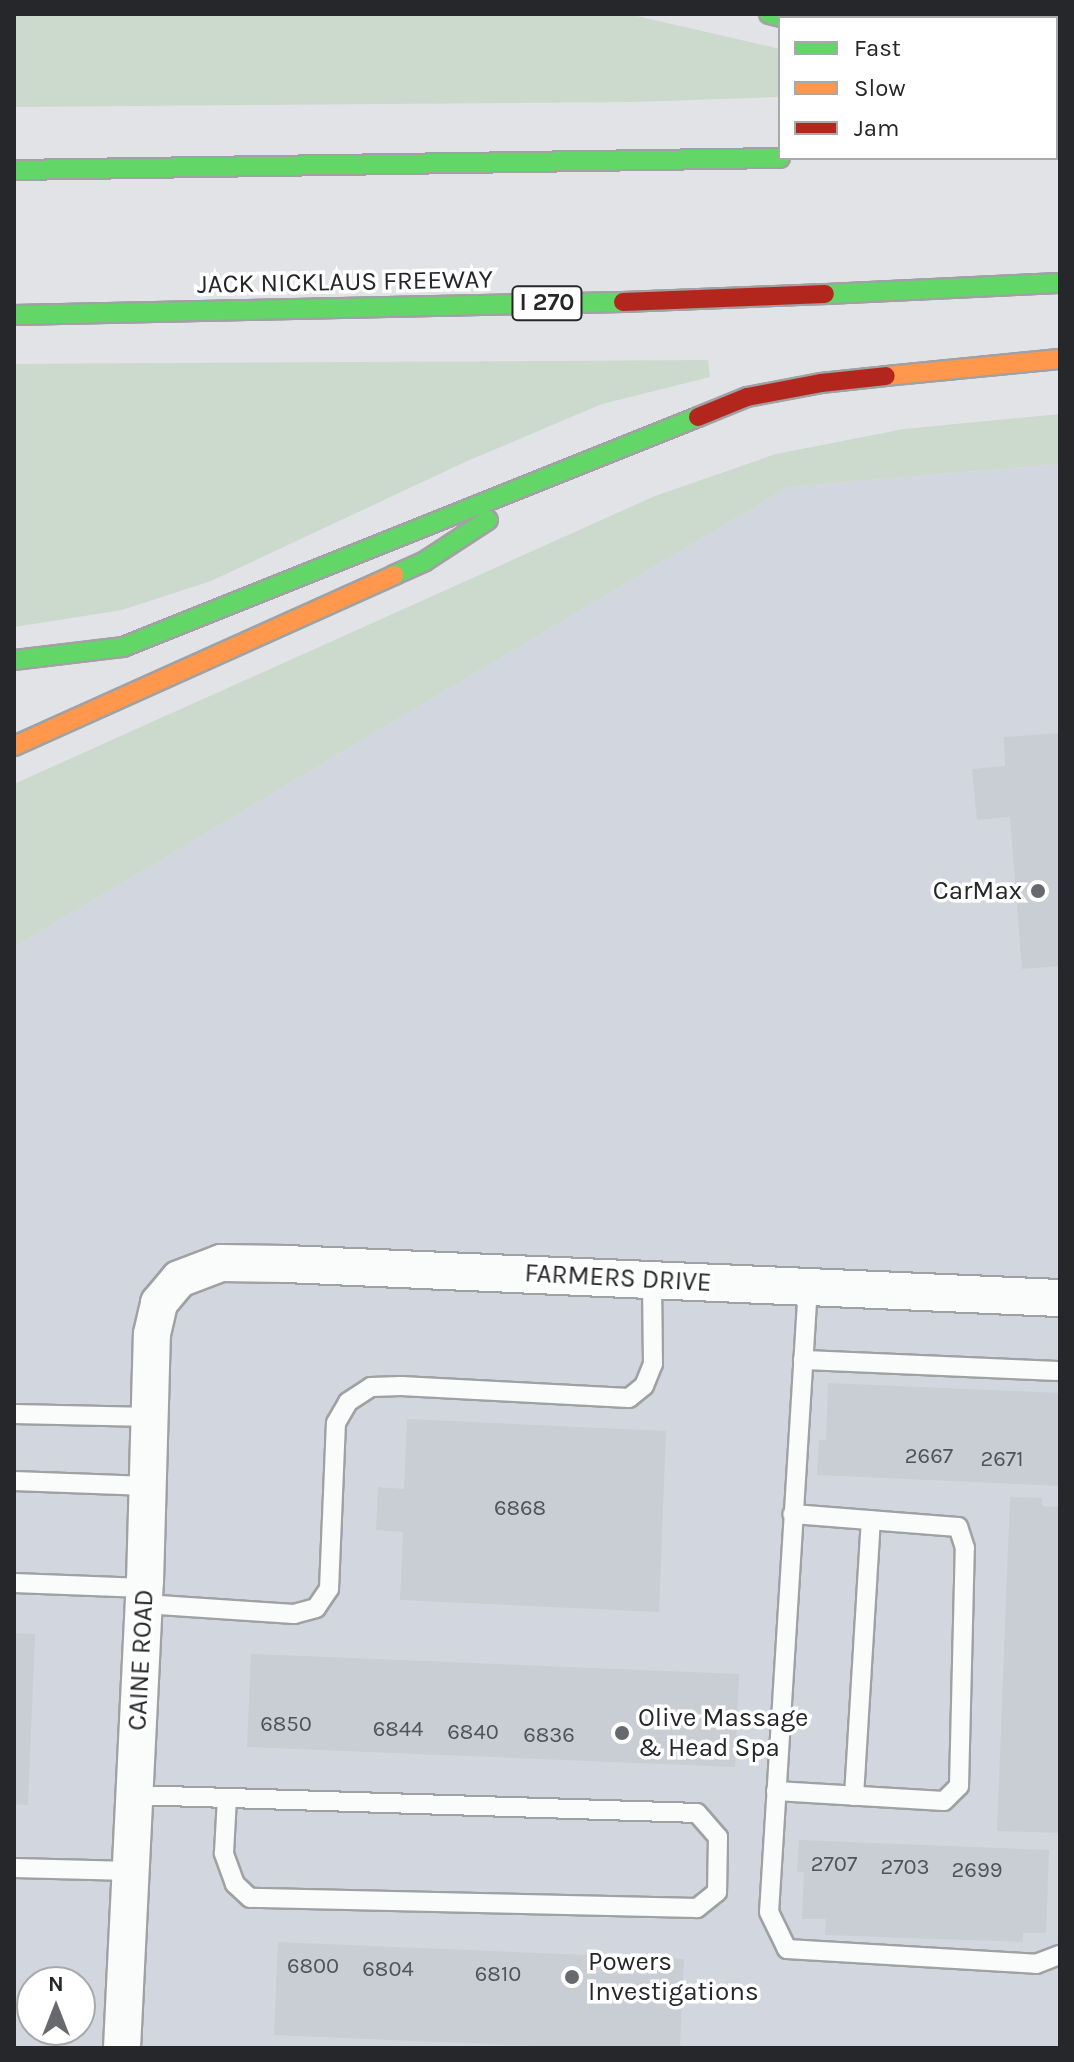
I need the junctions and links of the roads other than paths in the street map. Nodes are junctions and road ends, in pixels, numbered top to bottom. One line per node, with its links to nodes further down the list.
1 (778, 158): 2 (highway)
2 (14, 170)
3 (1060, 283): 4 (highway, JACK NICKLAUS FREEWAY / I 270)
4 (14, 315)
5 (1060, 359): 6 (highway)
6 (567, 469): 7 (highway); 8 (highway)
7 (14, 660)
8 (14, 746)
9 (179, 1279): 10 (street, FARMERS DRIVE); 16 (street, CAINE ROAD)
10 (652, 1279): 11 (street, FARMERS DRIVE); 22 (lane)
11 (808, 1286): 12 (street, FARMERS DRIVE); 13 (lane)
12 (1060, 1298)
13 (803, 1360): 14 (lane); 19 (lane)
14 (1060, 1371)
15 (14, 1414): 16 (lane)
16 (150, 1417): 18 (street, CAINE ROAD)
17 (14, 1481): 18 (lane)
18 (148, 1486): 22 (street, CAINE ROAD)
19 (793, 1514): 20 (lane); 23 (lane)
20 (871, 1521): 25 (lane); 25 (lane)
21 (14, 1583): 22 (lane)
22 (144, 1596): 24 (street, CAINE ROAD)
23 (776, 1791): 25 (lane); 29 (lane)
24 (135, 1795): 26 (lane); 28 (street, CAINE ROAD)
25 (854, 1796)
26 (227, 1798): 26 (lane)
27 (14, 1868): 28 (lane)
28 (131, 1871): 30 (street, CAINE ROAD)
29 (1060, 1955)
30 (122, 2048)

